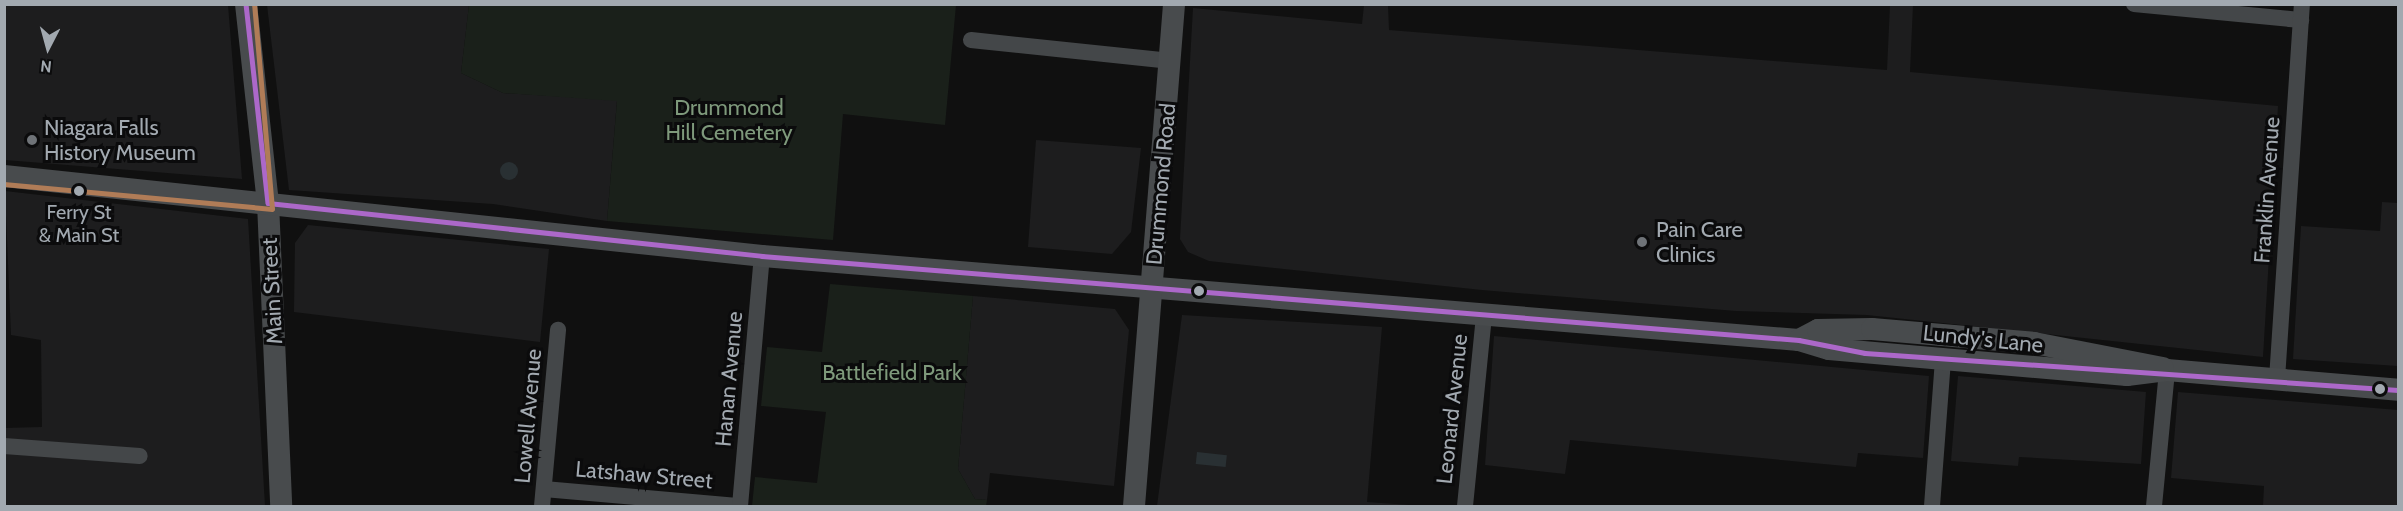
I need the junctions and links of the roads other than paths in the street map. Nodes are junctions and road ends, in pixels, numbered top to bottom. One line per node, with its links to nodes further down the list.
1 (246, 4): 8 (main road, Main Street)
2 (1174, 4): 6 (main road, Drummond Road)
3 (2134, 4): 4 (street)
4 (2301, 12): 16 (street, Franklin Avenue)
5 (971, 40): 6 (street)
6 (1171, 61): 10 (main road, Drummond Road)
7 (4, 176): 8 (main road, Lundy's Lane)
8 (268, 203): 9 (main road, Lundy's Lane); 21 (main road, Main Street)
9 (762, 256): 10 (main road, Lundy's Lane); 23 (street, Hanan Avenue)
10 (1152, 287): 11 (main road, Lundy's Lane); 24 (main road, Drummond Road)
11 (1484, 315): 13 (main road, Lundy's Lane); 25 (street, Leonard Avenue)
12 (558, 330): 20 (street, Lowell Avenue)
13 (1799, 340): 14 (main road, Lundy's Lane); 15 (main road, Lundy's Lane)
14 (1943, 359): 15 (main road, Lundy's Lane); 26 (street)
15 (2167, 370): 16 (main road, Lundy's Lane); 27 (street)
16 (2277, 379): 17 (main road, Lundy's Lane)
17 (2398, 390)
18 (4, 446): 19 (street)
19 (140, 456)
20 (544, 489): 22 (street, Lowell Avenue); 23 (street, Latshaw Street)
21 (281, 507)
22 (542, 507)
23 (740, 507)
24 (1134, 507)
25 (1465, 507)
26 (1932, 507)
27 (2154, 507)

